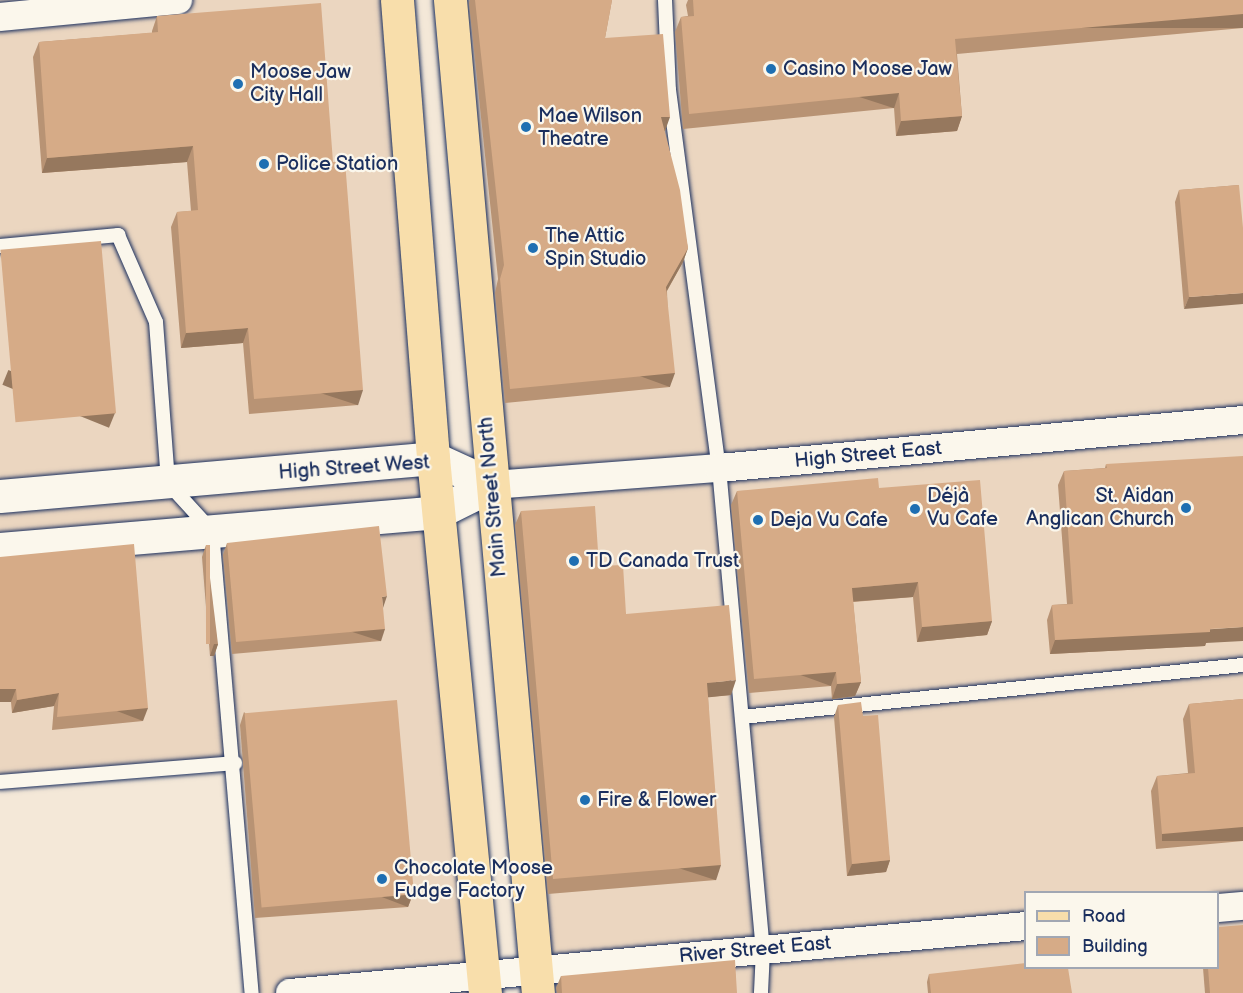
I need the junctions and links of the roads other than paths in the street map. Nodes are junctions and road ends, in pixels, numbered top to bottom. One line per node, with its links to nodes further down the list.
1 (178, 0): 5 (street)
2 (397, 0): 9 (main road)
3 (450, 0): 12 (main road, Main Street North)
4 (665, 0): 10 (lane)
5 (138, 2): 6 (street)
6 (0, 17)
7 (0, 246): 11 (lane)
8 (1243, 420): 10 (street, High Street East)
9 (433, 458): 11 (main road, High Street West); 12 (main road, High Street West); 14 (main road)
10 (719, 468): 12 (street, High Street East); 18 (lane)
11 (168, 483): 13 (main road, High Street West); 15 (lane)
12 (492, 485): 14 (main road); 25 (main road, Main Street North)
13 (0, 496)
14 (438, 512): 15 (main road); 26 (main road)
15 (212, 531): 16 (main road); 19 (lane)
16 (0, 549)
17 (1243, 664): 18 (lane)
18 (742, 717): 24 (lane)
19 (235, 763): 20 (lane); 27 (lane)
20 (0, 782)
21 (1243, 906): 22 (street)
22 (1219, 908)
23 (1024, 926): 24 (street, River Street East)
24 (763, 950): 25 (street, River Street East); 29 (lane)
25 (538, 982): 26 (street, River Street East)
26 (484, 984): 28 (street, River Street East)
27 (252, 993)
28 (290, 993)
29 (761, 993)

